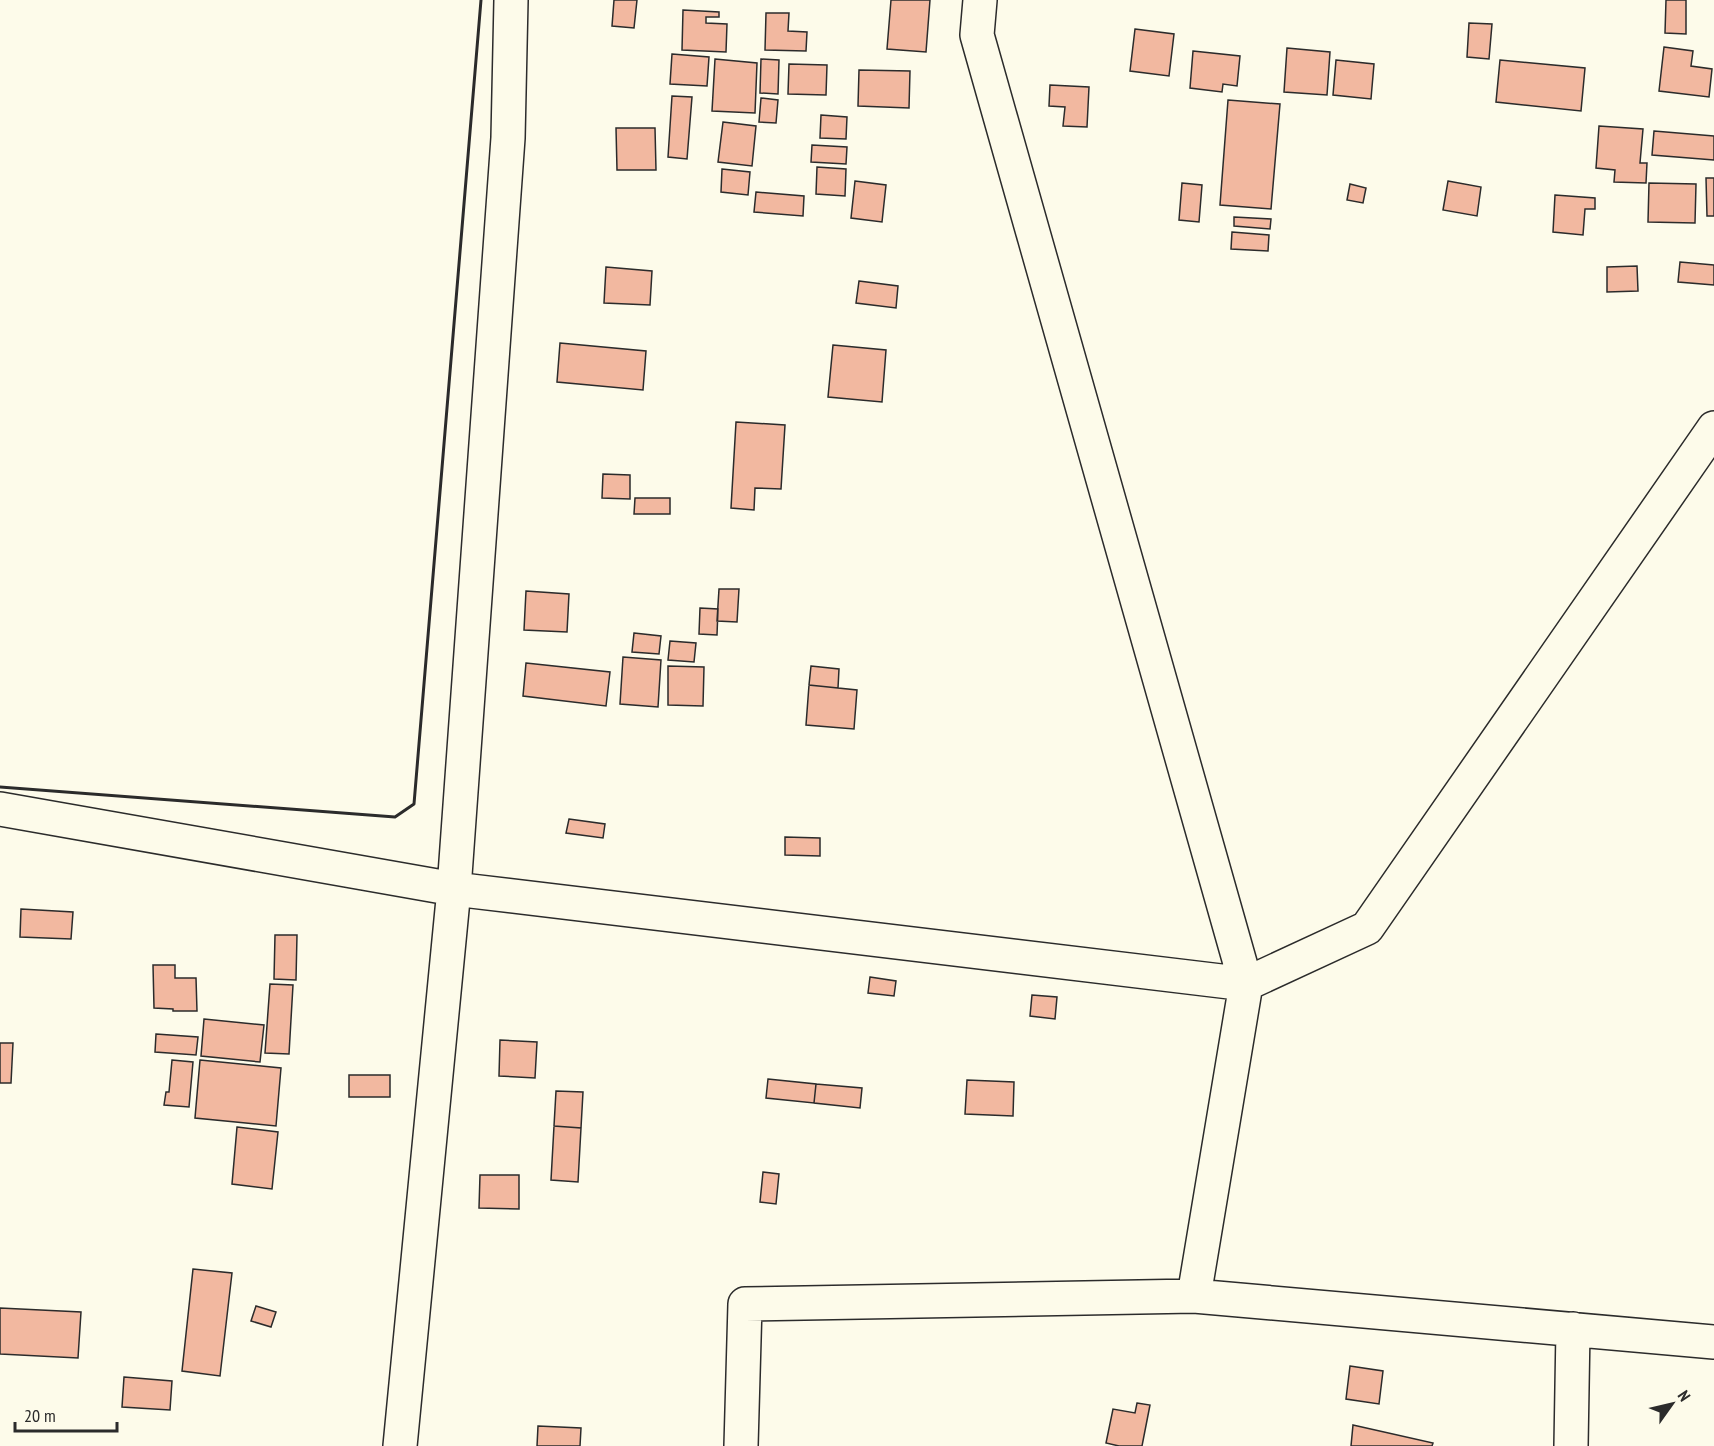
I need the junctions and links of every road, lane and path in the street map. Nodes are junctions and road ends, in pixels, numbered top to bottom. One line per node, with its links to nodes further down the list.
1 (511, 0): 5 (street)
2 (980, 0): 6 (street)
3 (1714, 428): 6 (street)
4 (0, 809): 5 (street)
5 (454, 889): 6 (street); 10 (street)
6 (1246, 984): 7 (street)
7 (1194, 1296): 8 (street); 11 (street)
8 (1573, 1329): 9 (street); 12 (street)
9 (1714, 1342)
10 (400, 1446)
11 (741, 1446)
12 (1571, 1446)

